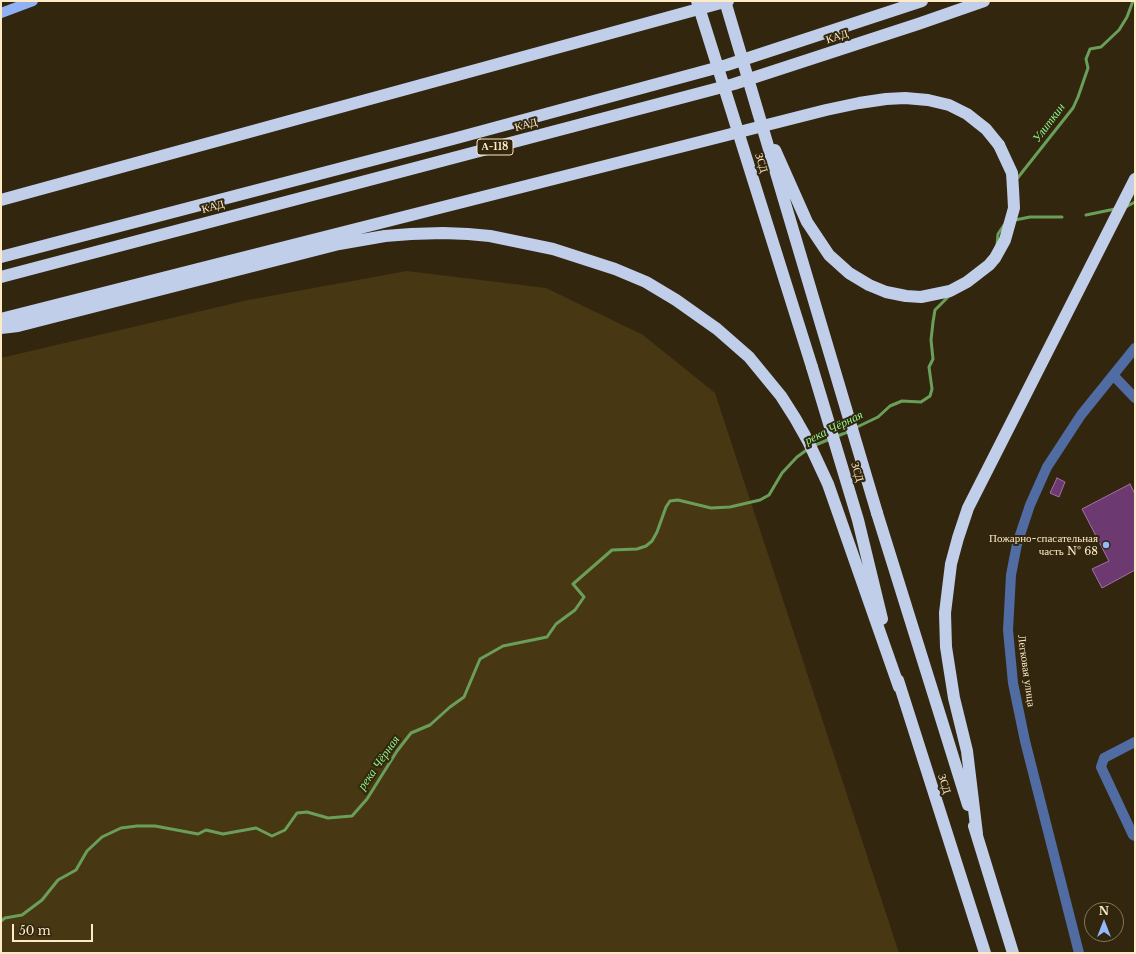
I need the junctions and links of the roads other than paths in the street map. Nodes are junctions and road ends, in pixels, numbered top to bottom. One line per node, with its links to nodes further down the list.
1 (33, 1): 6 (main road)
2 (697, 1): 17 (highway, ЗСД, bridge)
3 (728, 1): 7 (highway, ЗСД, bridge); 9 (highway)
4 (922, 1): 10 (highway, КАД / А-118)
5 (984, 1): 11 (highway, КАД / А-118)
6 (1, 13)
7 (755, 105): 12 (highway, bridge); 19 (highway, ЗСД, bridge)
8 (1135, 179): 19 (highway)
9 (4, 199)
10 (1, 257)
11 (1, 276)
12 (1, 319)
13 (1, 328): 17 (highway)
14 (1135, 348): 15 (street, Легковая улица)
15 (1112, 375): 16 (street); 23 (street, Легковая улица)
16 (1135, 398)
17 (899, 687): 21 (highway, ЗСД)
18 (1135, 742): 20 (street)
19 (977, 834): 22 (highway, ЗСД)
20 (1135, 836)
21 (985, 953)
22 (1013, 953)
23 (1079, 953)

